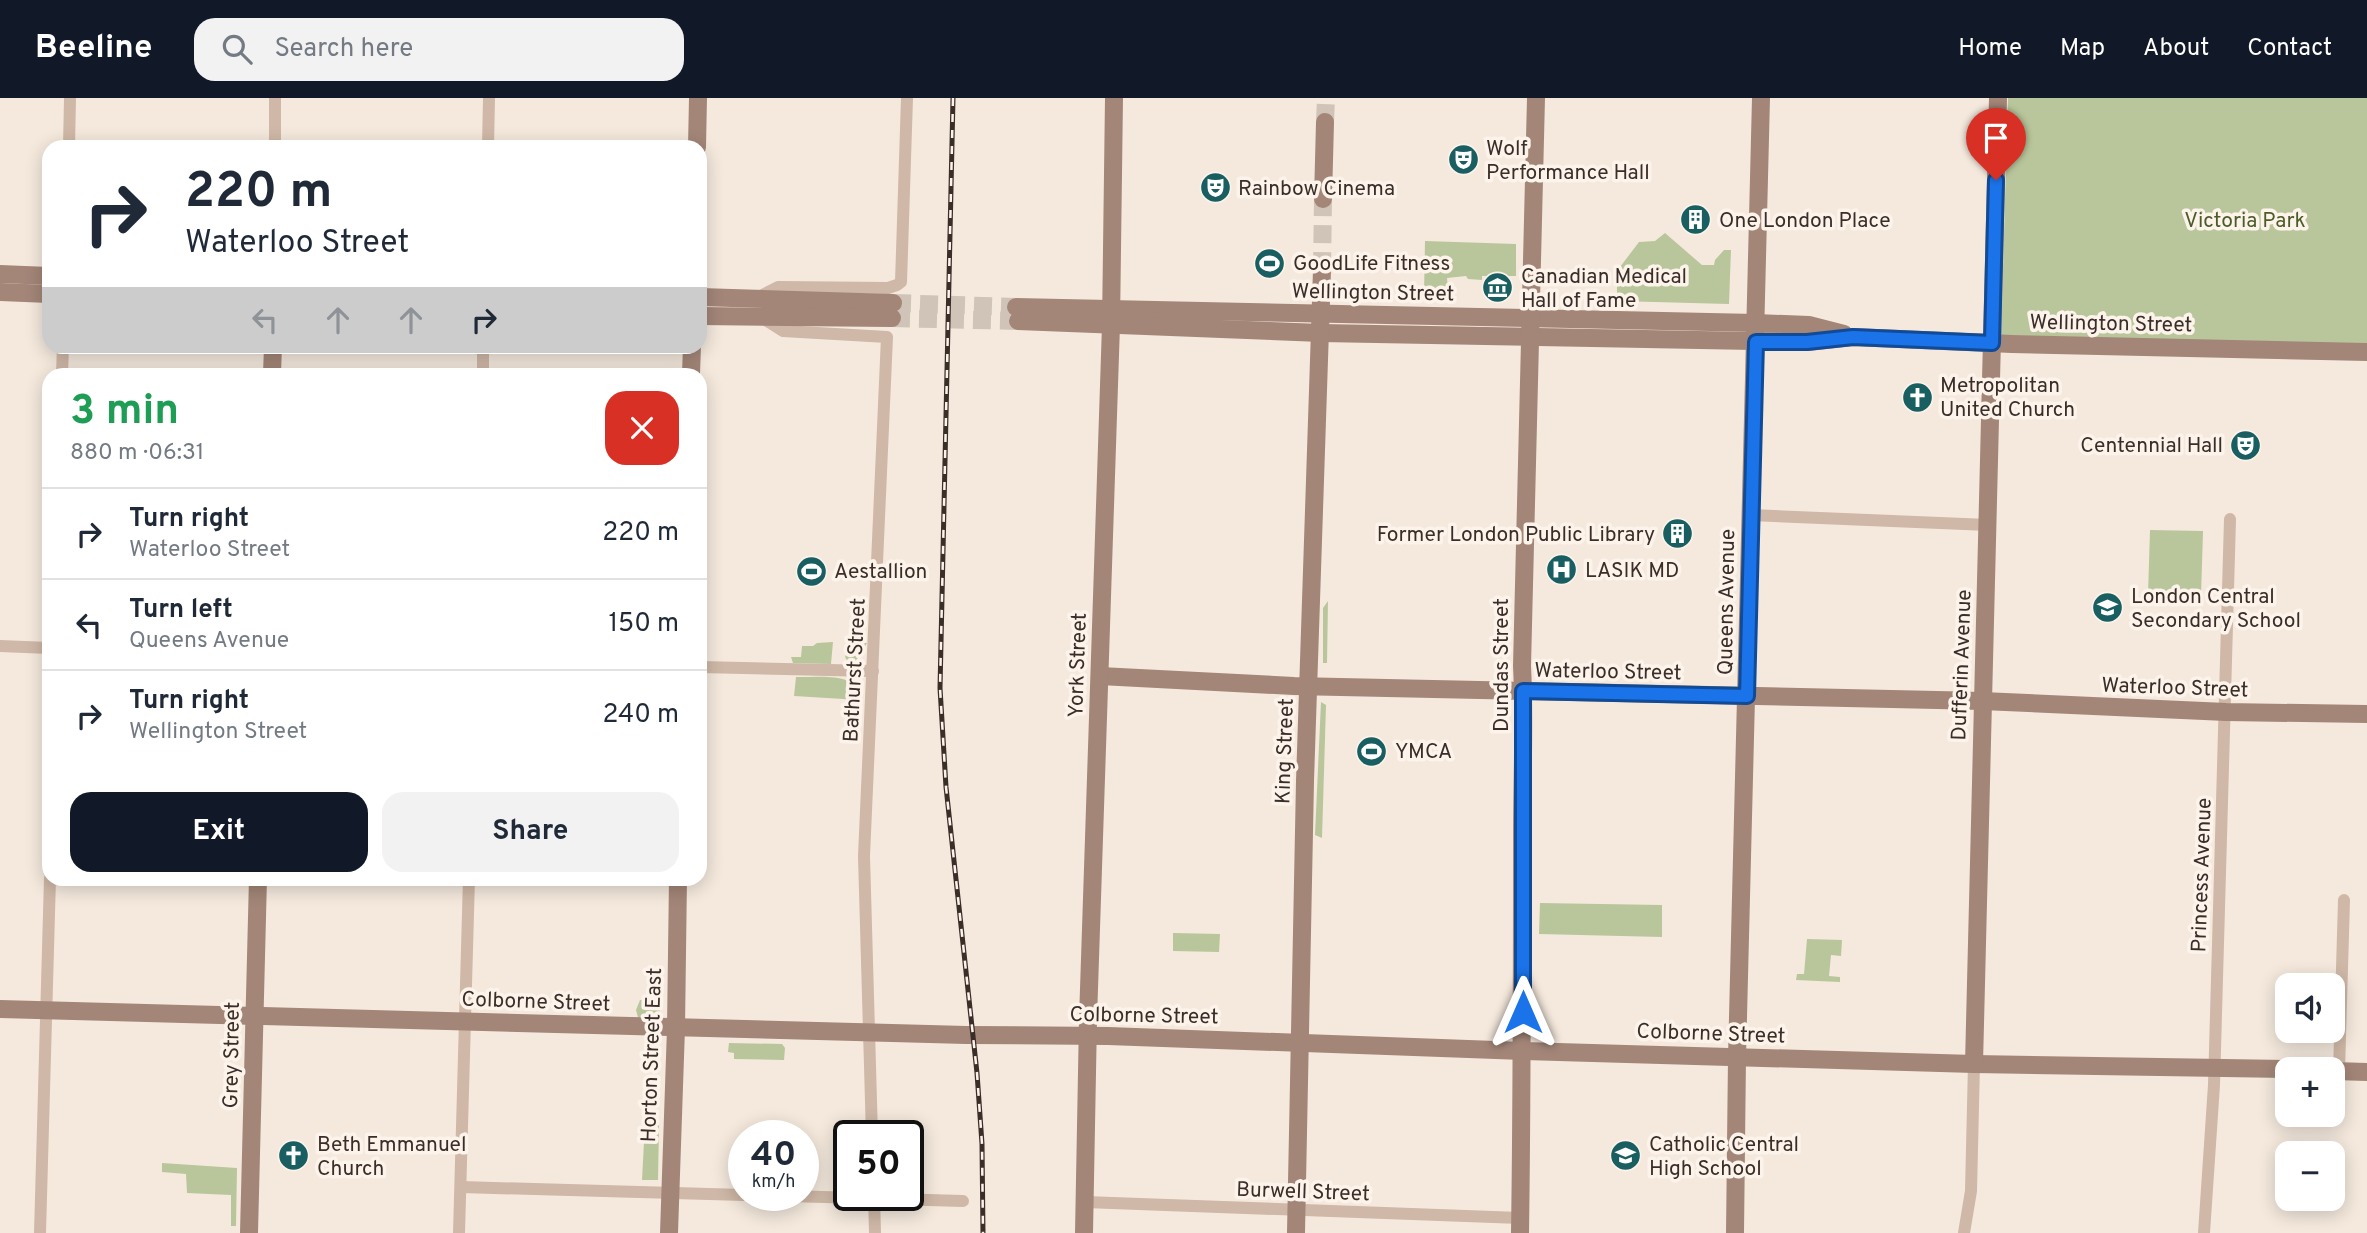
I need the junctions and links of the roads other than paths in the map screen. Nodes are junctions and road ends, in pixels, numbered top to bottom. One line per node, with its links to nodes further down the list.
1 (70, 98): 11 (street)
2 (275, 98): 12 (street)
3 (489, 98): 13 (street)
4 (698, 98): 14 (main road)
5 (907, 98): 23 (street)
6 (1114, 98): 19 (main road, York Street)
7 (1536, 98): 30 (main road, Dundas Street)
8 (1761, 98): 31 (main road, Queens Avenue)
9 (1998, 98): 36 (main road, Dufferin Avenue)
10 (1325, 122): 15 (main road)
11 (69, 140)
12 (275, 140)
13 (488, 140)
14 (697, 140)
15 (1323, 199)
16 (1322, 270): 26 (main road, King Street)
17 (0, 274): 18 (main road)
18 (42, 276)
19 (1111, 277): 24 (main road); 28 (main road, York Street)
20 (0, 292): 21 (main road)
21 (42, 294)
22 (707, 298): 23 (main road)
23 (894, 302): 29 (main road)
24 (1145, 309): 26 (main road, Wellington Street); 28 (main road, Wellington Street)
25 (1017, 314): 28 (main road, Wellington Street)
26 (1320, 315): 30 (main road, Wellington Street); 32 (main road, King Street)
27 (707, 316): 29 (main road)
28 (1111, 316): 32 (main road, Wellington Street); 45 (main road, York Street)
29 (761, 317): 44 (street, Bathurst Street)
30 (1531, 317): 31 (main road, Wellington Street); 33 (main road, Dundas Street)
31 (1756, 323): 34 (main road, Wellington Street); 35 (main road, Queens Avenue)
32 (1321, 333): 33 (main road, Wellington Street); 46 (main road, King Street)
33 (1530, 336): 35 (main road, Wellington Street); 47 (main road, Dundas Street)
34 (1853, 337): 35 (main road, Wellington Street); 36 (main road, Wellington Street)
35 (1756, 342): 38 (main road, Queens Avenue)
36 (1992, 343): 37 (main road, Wellington Street); 40 (main road, Dufferin Avenue)
37 (2367, 352)
38 (1751, 515): 40 (street); 48 (main road, Queens Avenue)
39 (2230, 519): 50 (street, Princess Avenue)
40 (1988, 525): 49 (main road, Dufferin Avenue)
41 (0, 646): 42 (street)
42 (42, 648)
43 (707, 667): 44 (street)
44 (873, 671): 62 (street, Bathurst Street)
45 (1100, 676): 46 (main road, Waterloo Street); 63 (main road, York Street)
46 (1310, 685): 47 (main road, Waterloo Street); 64 (main road, King Street)
47 (1523, 691): 48 (main road, Waterloo Street); 65 (main road, Dundas Street)
48 (1747, 696): 49 (main road, Waterloo Street); 66 (main road, Queens Avenue)
49 (1982, 701): 50 (main road, Waterloo Street); 68 (main road, Dufferin Avenue)
50 (2226, 712): 51 (main road, Waterloo Street); 69 (street, Princess Avenue)
51 (2367, 714)
52 (50, 886): 58 (street)
53 (258, 886): 59 (main road, Grey Street)
54 (469, 886): 60 (street)
55 (678, 886): 61 (main road, Horton Street East)
56 (2344, 900): 67 (street)
57 (0, 1009): 58 (main road, Colborne Street)
58 (47, 1011): 59 (main road, Colborne Street); 83 (street)
59 (255, 1016): 60 (main road, Colborne Street); 84 (main road, Grey Street)
60 (465, 1021): 61 (main road, Colborne Street); 74 (street)
61 (676, 1028): 62 (main road, Colborne Street); 75 (main road, Horton Street East)
62 (869, 1031): 63 (main road, Colborne Street); 73 (street, Bathurst Street)
63 (1087, 1035): 64 (main road, Colborne Street); 79 (main road, York Street)
64 (1300, 1042): 65 (main road, Colborne Street); 80 (main road, King Street)
65 (1523, 1051): 66 (main road, Colborne Street); 82 (main road, Dundas Street)
66 (1737, 1057): 68 (main road, Colborne Street); 90 (main road, Queens Avenue)
67 (2337, 1057)
68 (1974, 1064): 69 (main road, Colborne Street); 91 (street, Dufferin Avenue)
69 (2214, 1067): 70 (main road, Colborne Street); 92 (street, Princess Avenue)
70 (2275, 1069)
71 (2345, 1071): 72 (main road)
72 (2367, 1072)
73 (872, 1120)
74 (461, 1187): 75 (street); 85 (street)
75 (670, 1192): 76 (street); 86 (main road, Horton Street East)
76 (728, 1194)
77 (924, 1199): 78 (street)
78 (963, 1201)
79 (1085, 1202): 80 (street, Burwell Street); 88 (main road, York Street)
80 (1296, 1210): 82 (street, Burwell Street); 89 (main road, King Street)
81 (874, 1211): 87 (street)
82 (1520, 1225)
83 (40, 1233)
84 (249, 1233)
85 (459, 1233)
86 (669, 1233)
87 (875, 1233)
88 (1084, 1233)
89 (1296, 1233)
90 (1735, 1233)
91 (1964, 1233)
92 (2204, 1233)

